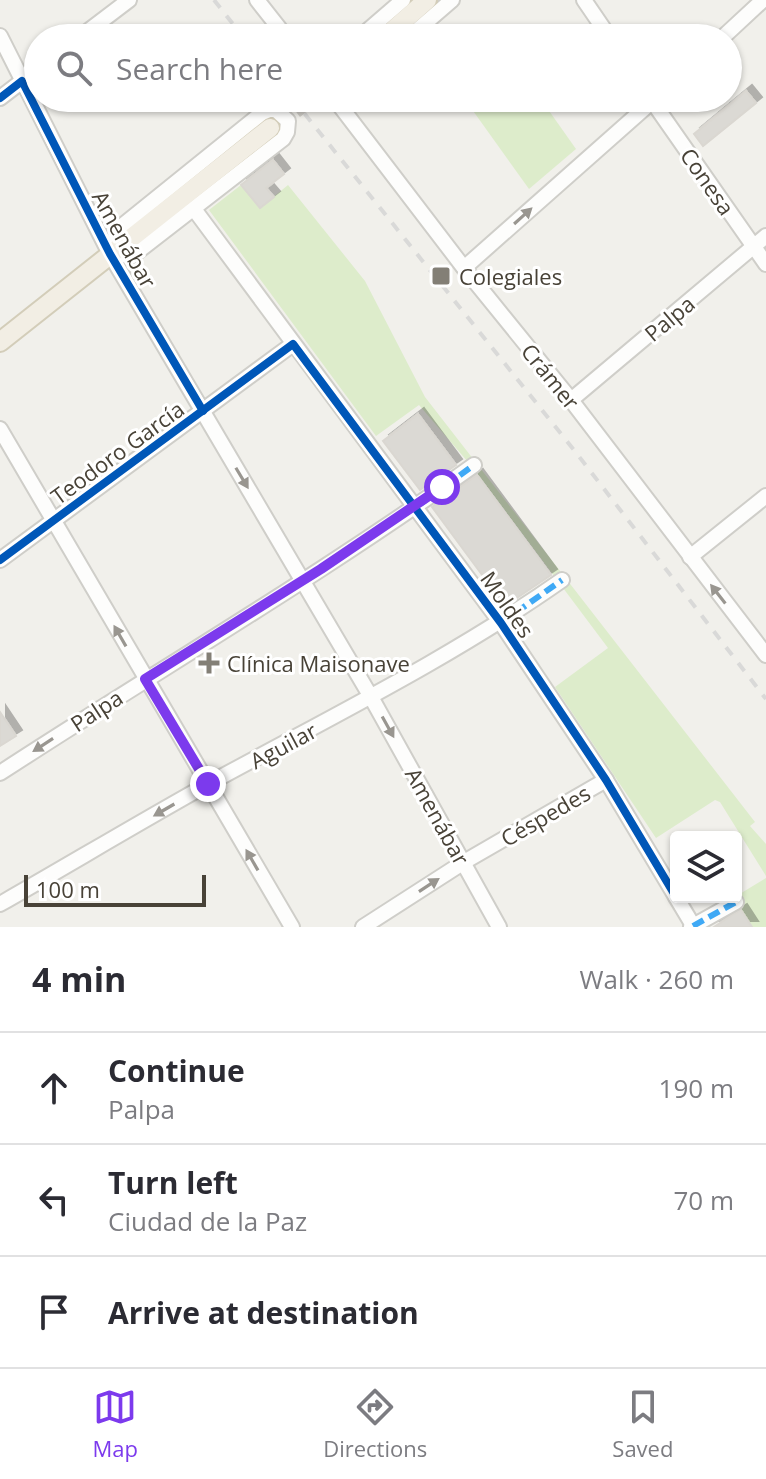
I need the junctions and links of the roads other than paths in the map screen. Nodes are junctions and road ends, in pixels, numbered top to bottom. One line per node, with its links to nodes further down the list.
1 (129, 0): 8 (street)
2 (257, 0): 9 (street)
3 (403, 0): 10 (street)
4 (427, 0): 11 (main road)
5 (452, 0): 12 (street)
6 (584, 0): 13 (street)
7 (763, 0): 14 (street)
8 (97, 24)
9 (276, 24)
10 (375, 24)
11 (400, 24)
12 (424, 24)
13 (600, 24)
14 (737, 24)
15 (0, 36): 16 (street, Amenábar)
16 (22, 81): 17 (street, Amenábar); 18 (street)
17 (24, 85)
18 (0, 98)
19 (38, 112): 29 (street, Amenábar)
20 (267, 112): 29 (street)
21 (279, 112): 26 (street)
22 (345, 112): 31 (street, Crámer)
23 (638, 112): 31 (street, one-way to 23)
24 (662, 112): 28 (street, Conesa)
25 (270, 128): 29 (main road)
26 (194, 209): 29 (street); 33 (street, Moldes)
27 (766, 236): 28 (street, Palpa)
28 (754, 247): 30 (street, Conesa); 34 (street, Palpa)
29 (110, 254): 32 (main road); 35 (street, Amenábar)
30 (766, 264)
31 (464, 268): 34 (street, Crámer)
32 (0, 342)
33 (293, 344): 35 (street, Teodoro García); 39 (street, Moldes)
34 (571, 400): 41 (street, Crámer)
35 (203, 411): 40 (street, Teodoro García); 43 (street, Amenábar, one-way to 43)
36 (0, 429): 40 (street)
37 (474, 465): 39 (street, Palpa)
38 (766, 496): 41 (street)
39 (416, 507): 43 (street, Palpa); 45 (street, Moldes)
40 (53, 521): 42 (street, Teodoro García); 47 (street, one-way to 40)
41 (690, 557): 46 (street, Crámer, one-way to 41)
42 (0, 560)
43 (303, 580): 47 (street, Palpa); 48 (street, Amenábar)
44 (562, 580): 45 (street, Aguilar)
45 (501, 623): 48 (street, Aguilar); 50 (street, Moldes)
46 (766, 655)
47 (145, 679): 49 (street, Palpa, one-way to 49); 51 (street)
48 (371, 697): 51 (street, Aguilar); 52 (street, Amenábar, one-way to 52)
49 (0, 773)
50 (606, 780): 52 (street, Céspedes); 53 (street, Moldes)
51 (208, 784): 56 (street, Aguilar, one-way to 56); 57 (street, one-way to 51)
52 (464, 862): 58 (street, Céspedes, one-way to 52); 59 (street, Amenábar)
53 (670, 887)
54 (679, 903): 60 (street, Moldes)
55 (734, 903): 60 (street)
56 (0, 904)
57 (292, 927)
58 (363, 927)
59 (499, 927)
60 (693, 927)

